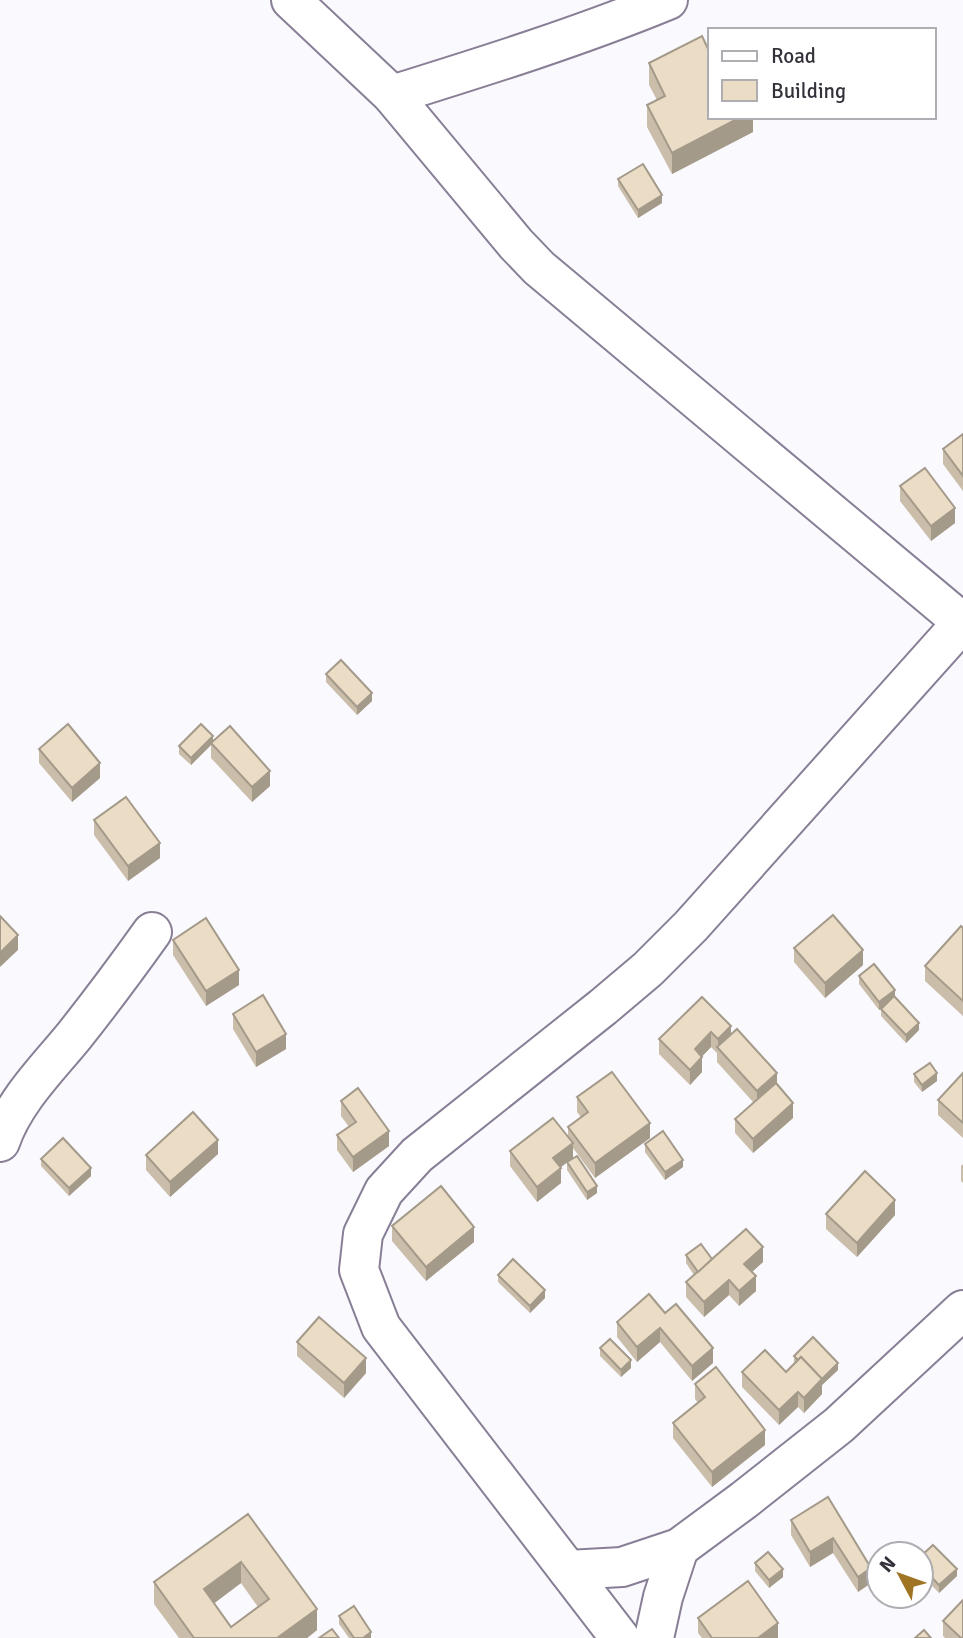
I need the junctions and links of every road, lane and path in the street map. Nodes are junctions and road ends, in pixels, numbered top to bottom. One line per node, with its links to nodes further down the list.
1 (291, 0): 3 (street)
2 (668, 0): 3 (street)
3 (392, 95): 4 (street)
4 (963, 623): 9 (street)
5 (152, 932): 6 (street)
6 (0, 1142)
7 (963, 1310): 8 (street)
8 (678, 1548): 9 (street); 11 (street)
9 (568, 1570): 10 (street)
10 (620, 1638)
11 (654, 1638)

